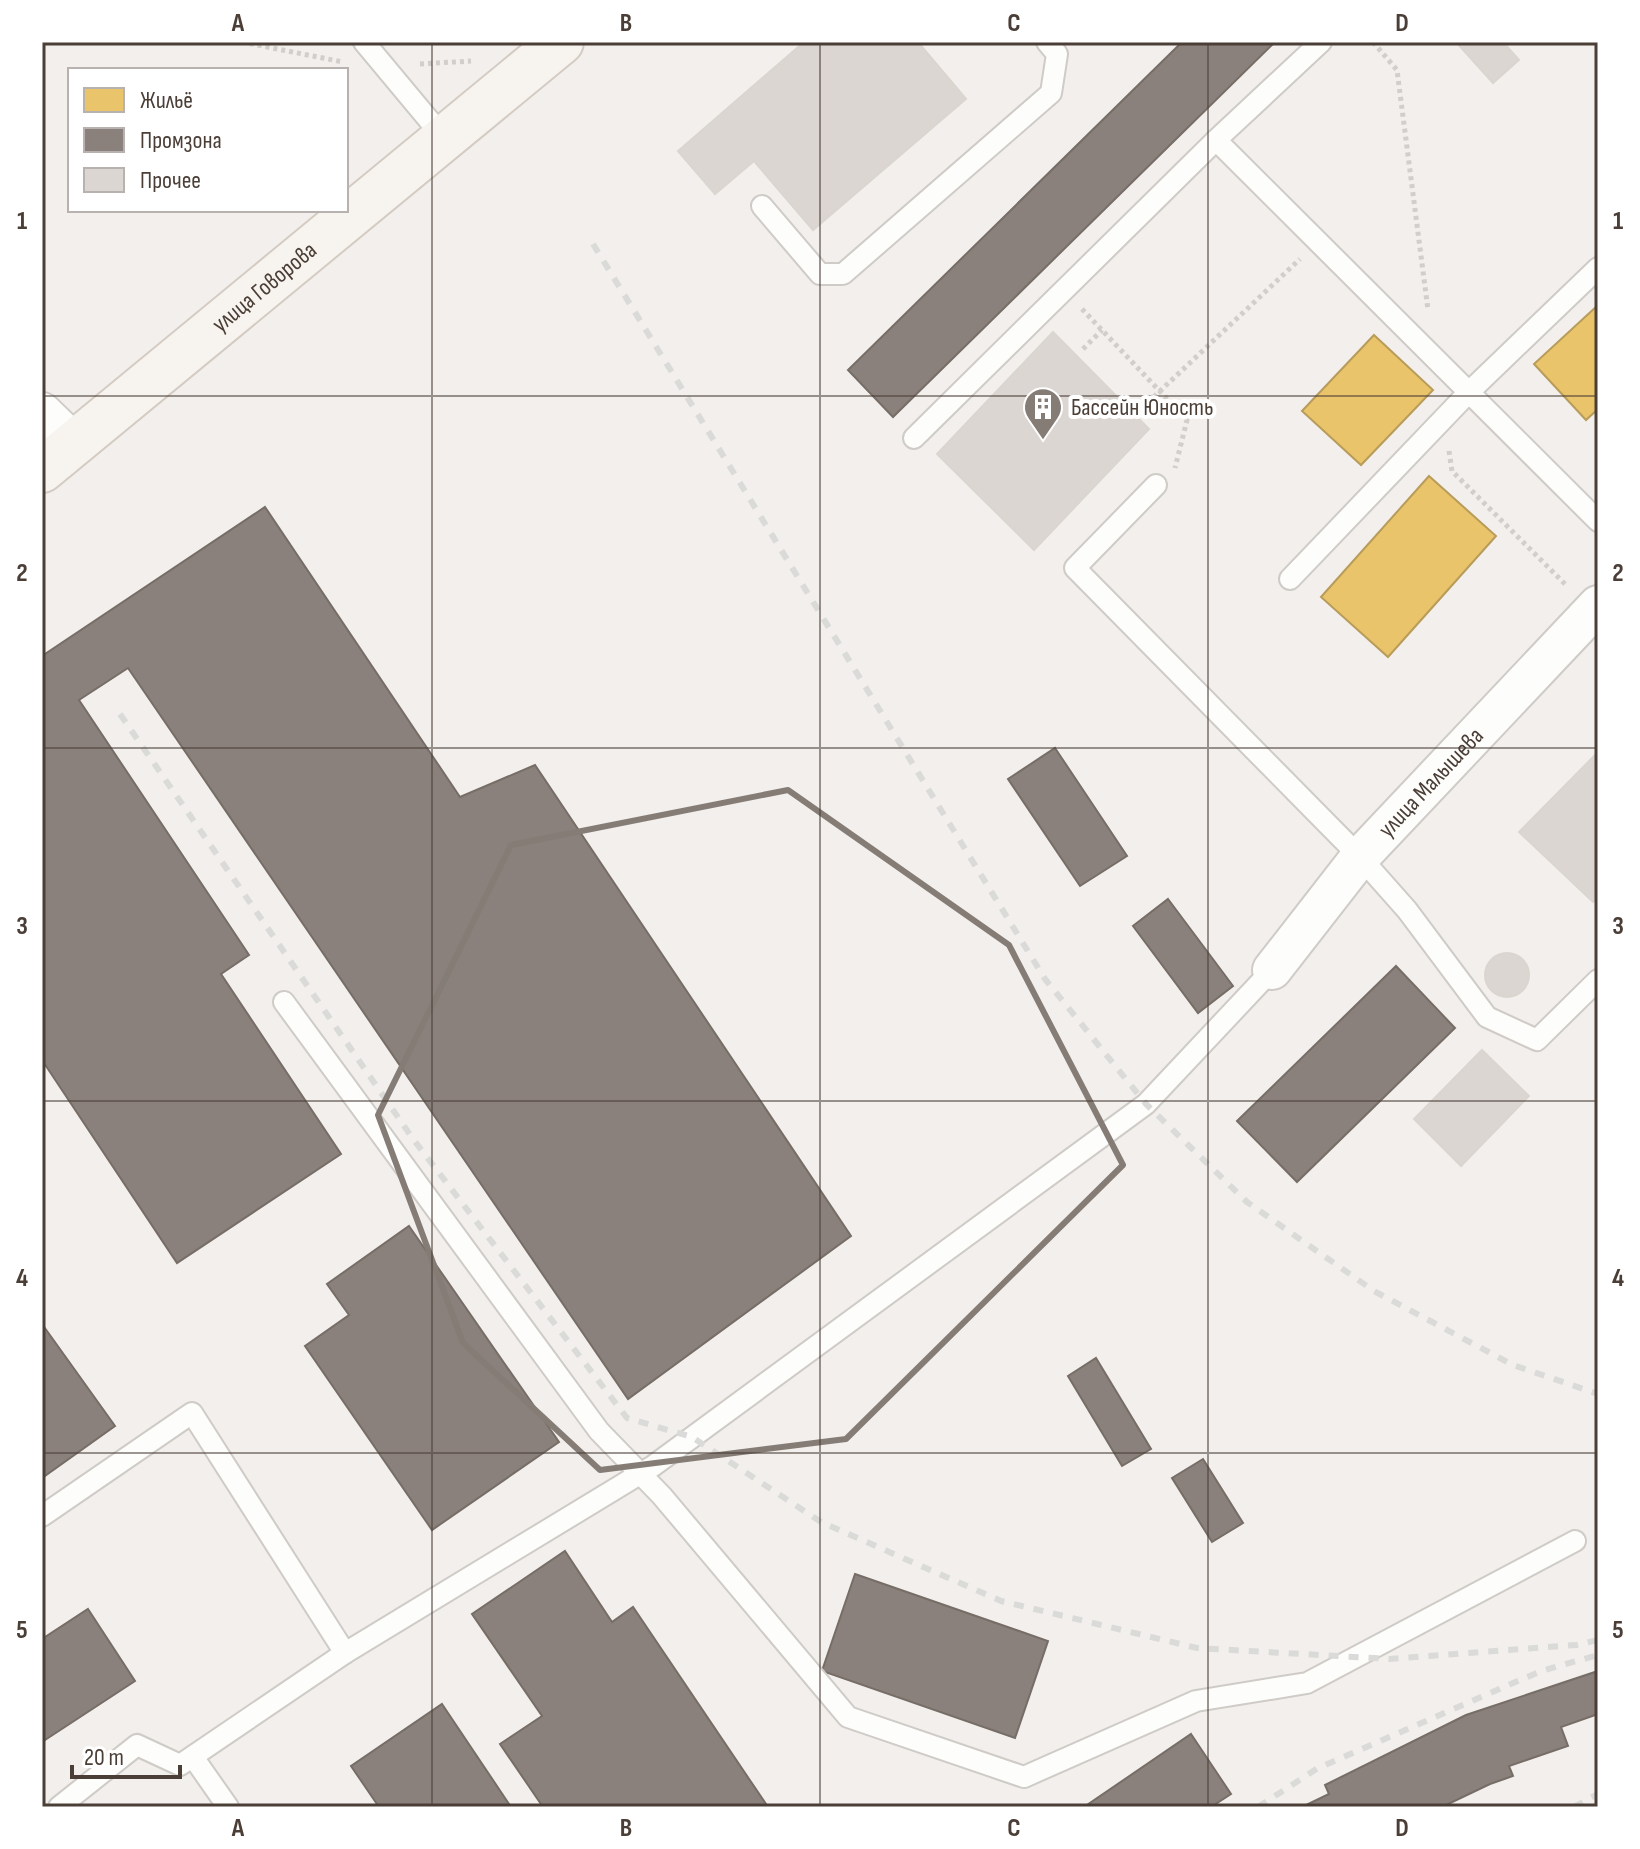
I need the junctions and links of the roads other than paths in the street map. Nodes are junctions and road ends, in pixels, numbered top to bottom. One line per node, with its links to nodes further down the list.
1 (364, 42): 5 (lane)
2 (561, 42): 5 (main road, улица Говорова)
3 (1047, 42): 7 (lane)
4 (1321, 42): 6 (lane)
5 (444, 138): 12 (main road, улица Говорова)
6 (1216, 140): 9 (lane); 11 (lane)
7 (762, 206)
8 (1598, 268): 9 (lane)
9 (1469, 392): 14 (lane); 15 (lane)
10 (42, 412): 12 (street)
11 (914, 438)
12 (58, 456)
13 (1156, 485): 17 (lane)
14 (1598, 521)
15 (1290, 579)
16 (1598, 605): 17 (street, улица Малышева)
17 (1360, 857): 18 (street, улица Малышева); 19 (lane)
18 (1272, 970): 21 (lane)
19 (1598, 980)
20 (284, 1002): 21 (lane)
21 (641, 1473): 23 (lane); 24 (lane)
22 (42, 1516): 24 (lane)
23 (1575, 1541)
24 (345, 1653): 25 (lane)
25 (193, 1757): 26 (lane); 27 (lane)
26 (59, 1807)
27 (228, 1807)

